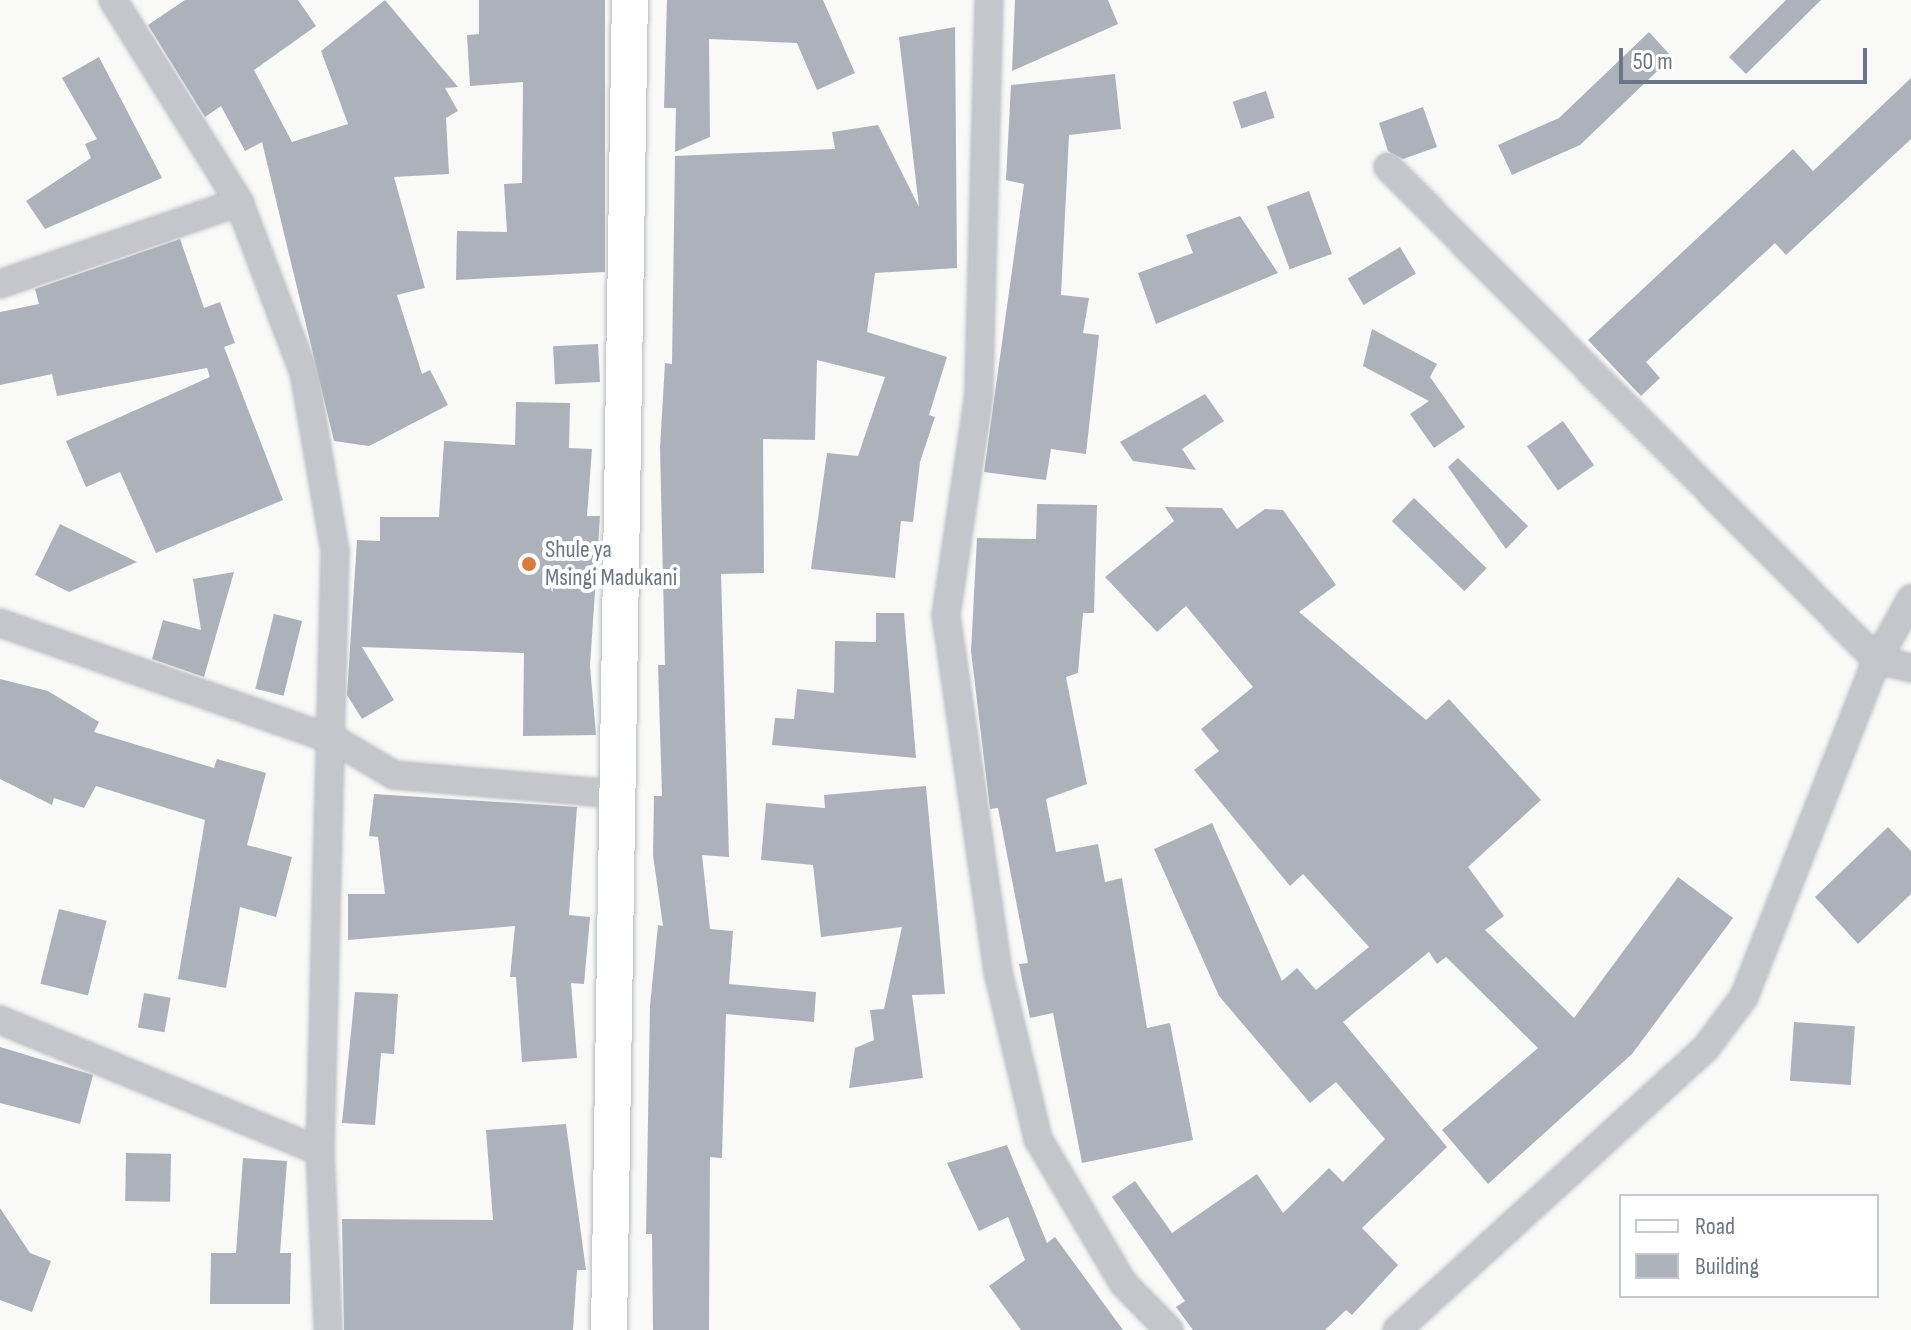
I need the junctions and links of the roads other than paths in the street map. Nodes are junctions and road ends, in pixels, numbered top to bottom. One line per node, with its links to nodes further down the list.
1 (113, 0): 5 (street)
2 (630, 0): 12 (main road)
3 (989, 0): 17 (street)
4 (1388, 167): 9 (street)
5 (239, 202): 6 (street); 11 (street)
6 (0, 284)
7 (1911, 599): 9 (street)
8 (0, 623): 11 (street)
9 (1877, 660): 10 (street); 18 (street)
10 (1911, 668)
11 (335, 740): 12 (street); 14 (street)
12 (617, 794): 16 (main road)
13 (0, 1020): 14 (street)
14 (320, 1151): 15 (street)
15 (328, 1330)
16 (609, 1330)
17 (1169, 1330)
18 (1397, 1330)

